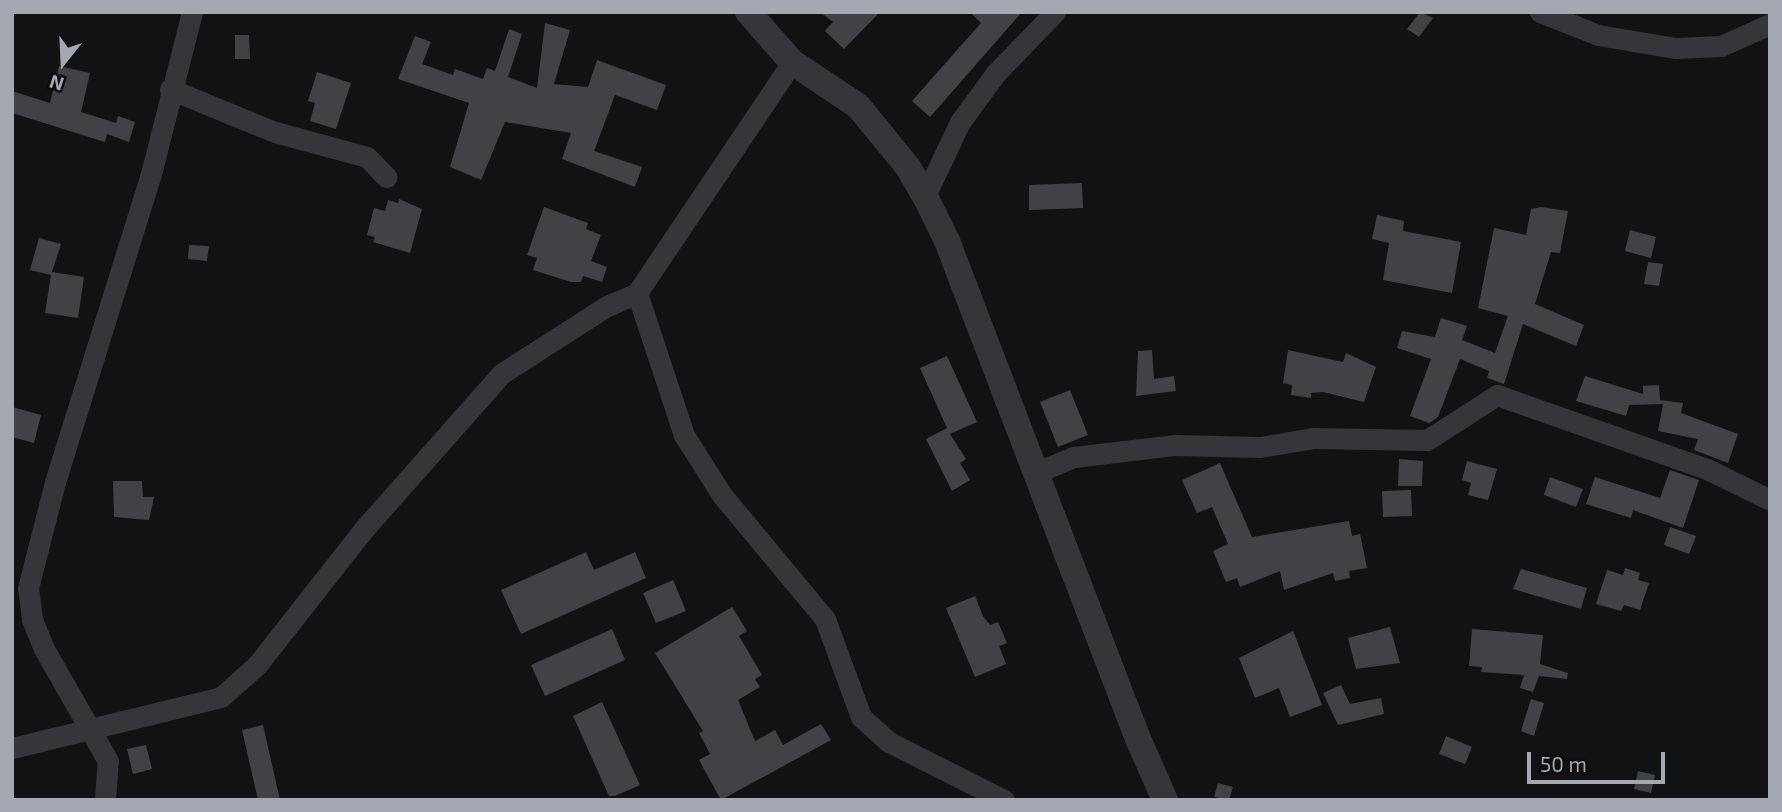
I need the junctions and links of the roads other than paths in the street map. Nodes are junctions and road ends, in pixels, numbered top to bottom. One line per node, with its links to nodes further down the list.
1 (192, 12): 7 (street)
2 (748, 12): 6 (street)
3 (1055, 12): 9 (street)
4 (1540, 12): 5 (street)
5 (1770, 24)
6 (792, 62): 9 (street); 10 (street)
7 (170, 89): 8 (street); 13 (street)
8 (386, 177)
9 (925, 196): 11 (street)
10 (637, 293): 13 (street); 16 (street)
11 (1038, 472): 12 (street); 17 (street)
12 (1770, 500)
13 (89, 728): 14 (street); 15 (street)
14 (12, 748)
15 (105, 800)
16 (1004, 800)
17 (1165, 800)

